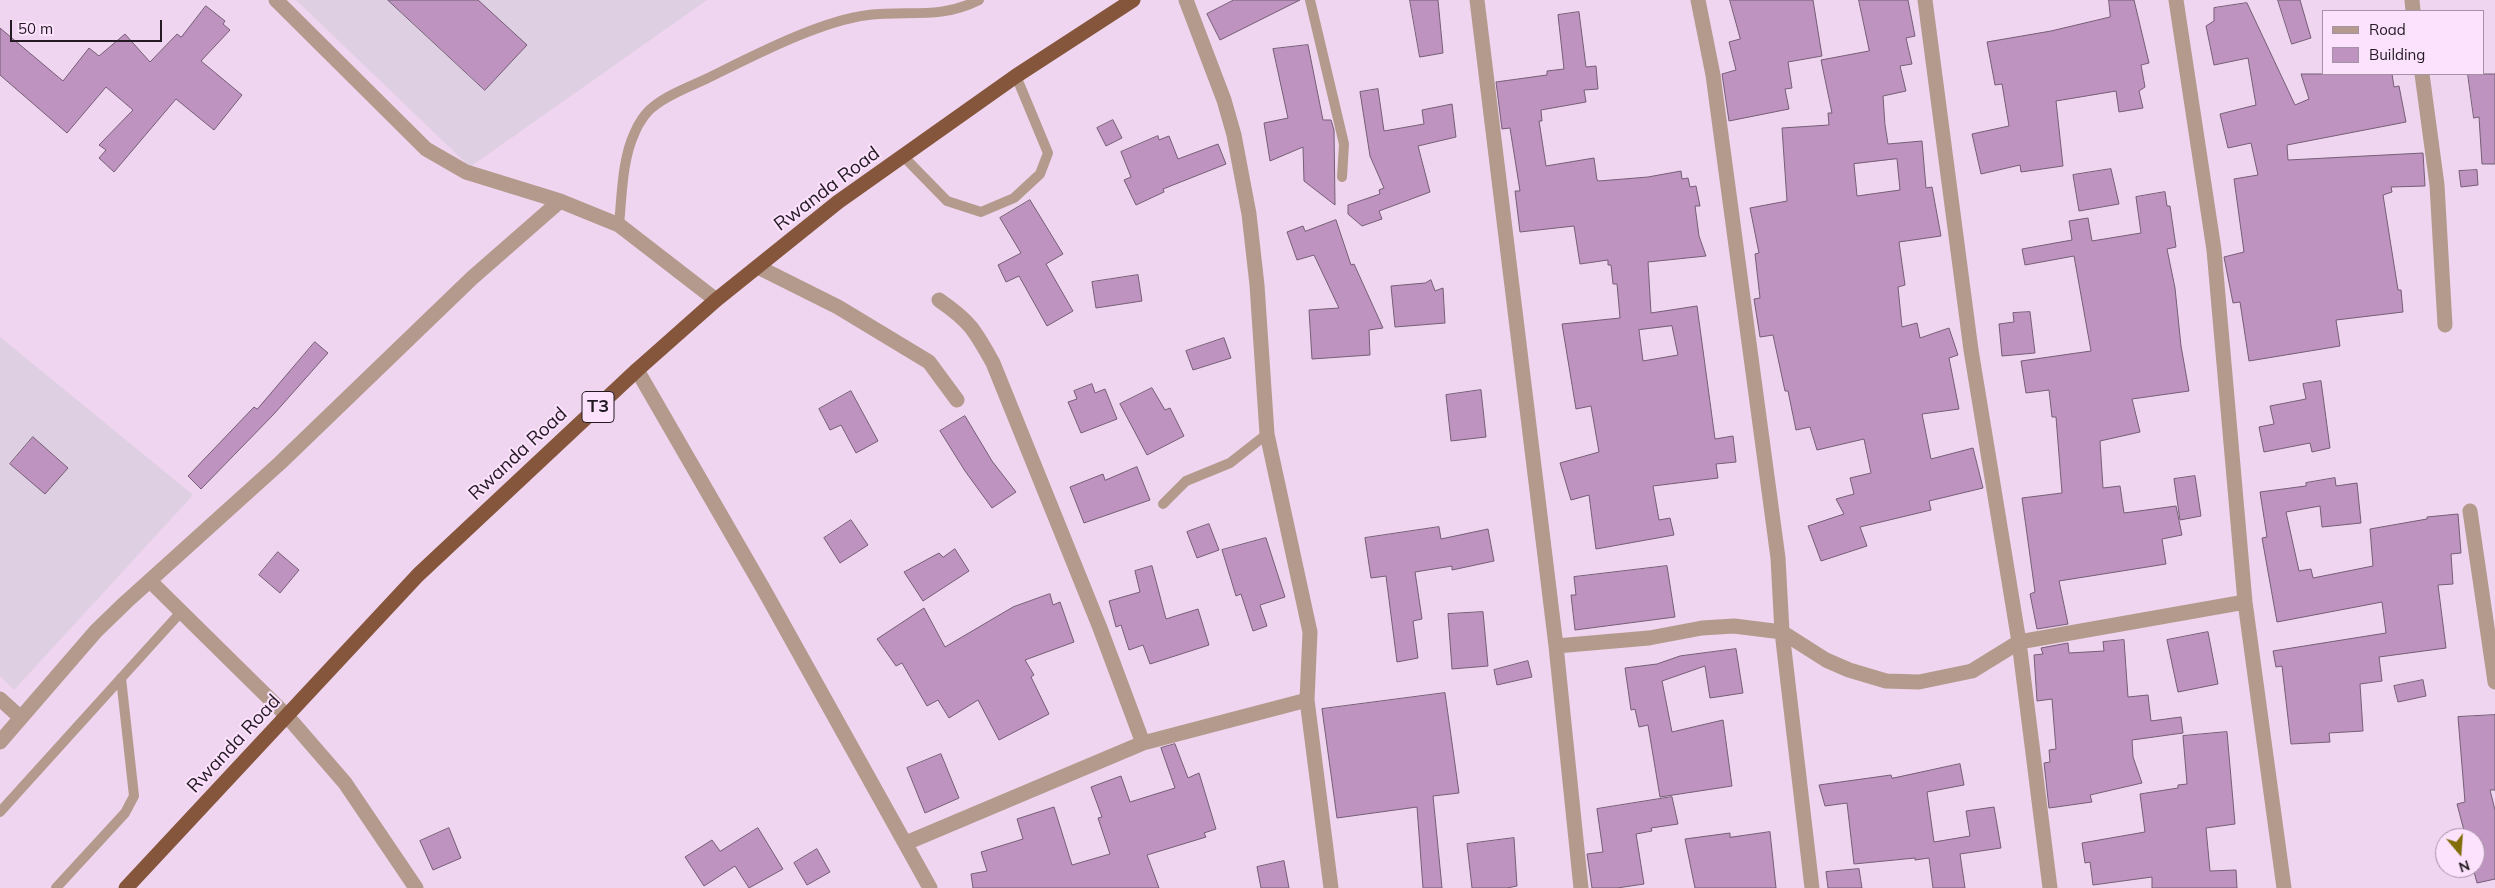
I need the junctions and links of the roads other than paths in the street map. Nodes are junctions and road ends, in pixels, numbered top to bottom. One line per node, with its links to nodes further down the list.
1 (276, 0): 14 (street)
2 (979, 0): 15 (lane)
3 (1133, 0): 11 (highway, Rwanda Road / T3)
4 (1186, 0): 22 (street)
5 (1310, 0): 13 (lane)
6 (1476, 0): 30 (street)
7 (1698, 0): 28 (street)
8 (1925, 0): 29 (street)
9 (2176, 0): 26 (street)
10 (2422, 75): 19 (street)
11 (1016, 76): 12 (highway, Rwanda Road / T3); 12 (lane)
12 (904, 156): 16 (highway, Rwanda Road / T3)
13 (1342, 177)
14 (560, 201): 15 (street); 25 (street)
15 (619, 225): 17 (street)
16 (758, 267): 17 (highway, Rwanda Road / T3); 21 (street)
17 (716, 300): 20 (highway, Rwanda Road / T3)
18 (939, 300): 38 (street)
19 (2445, 325)
20 (637, 370): 35 (highway, Rwanda Road / T3); 40 (street)
21 (957, 400)
22 (1267, 434): 23 (lane); 34 (street)
23 (1163, 504)
24 (2470, 510): 32 (street)
25 (150, 581): 27 (street); 36 (street)
26 (2245, 602): 29 (street); 49 (street)
27 (181, 612): 31 (lane); 35 (street)
28 (1782, 632): 29 (street); 30 (street); 47 (street)
29 (2019, 642): 48 (street)
30 (1556, 646): 46 (street)
31 (121, 678): 39 (lane); 41 (lane)
32 (2495, 682)
33 (0, 699): 36 (street)
34 (1307, 700): 38 (street); 45 (street)
35 (287, 716): 42 (highway, Rwanda Road / T3); 43 (street)
36 (21, 718): 37 (street)
37 (0, 742)
38 (1143, 743): 40 (street)
39 (0, 812)
40 (906, 844): 44 (street)
41 (56, 888)
42 (126, 888)
43 (416, 888)
44 (930, 888)
45 (1331, 888)
46 (1581, 888)
47 (1812, 888)
48 (2050, 888)
49 (2284, 888)

